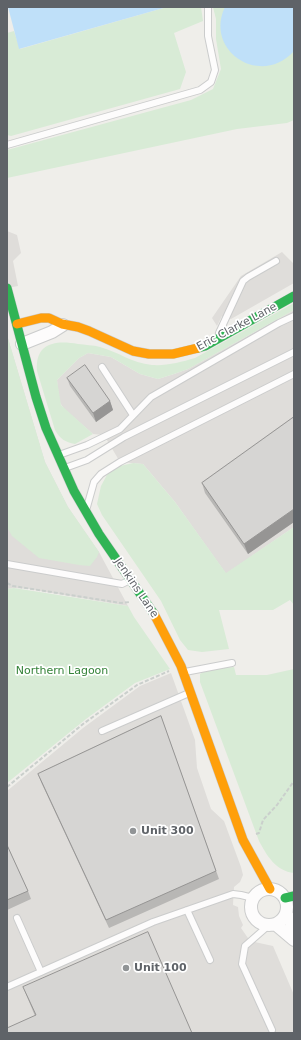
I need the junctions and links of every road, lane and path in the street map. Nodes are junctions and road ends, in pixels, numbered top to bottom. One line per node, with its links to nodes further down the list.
1 (208, 7): 2 (lane)
2 (7, 145)
3 (276, 261): 9 (lane)
4 (7, 287): 7 (street, Jenkins Lane)
5 (294, 296): 9 (street, Eric Clarke Lane)
6 (294, 316): 14 (lane)
7 (16, 324): 8 (street, Eric Clarke Lane); 10 (street, Jenkins Lane)
8 (63, 325): 9 (street, Eric Clarke Lane); 10 (street)
9 (216, 339)
10 (22, 344): 15 (street, Jenkins Lane)
11 (294, 352): 16 (lane)
12 (102, 367): 14 (lane)
13 (294, 374): 17 (lane)
14 (133, 415): 15 (lane)
15 (58, 455): 16 (street, Jenkins Lane)
16 (64, 469): 17 (street, Jenkins Lane)
17 (86, 511): 19 (street, Jenkins Lane)
18 (7, 564): 19 (lane)
19 (132, 580): 23 (street, Jenkins Lane)
20 (7, 583): 21 (path)
21 (135, 602)
22 (232, 663): 23 (lane)
23 (183, 672): 25 (street, Jenkins Lane)
24 (166, 673): 28 (path)
25 (190, 693): 26 (lane); 30 (street, Jenkins Lane)
26 (102, 731)
27 (294, 781): 29 (path)
28 (7, 787)
29 (252, 836)
30 (270, 889): 31 (street, Jenkins Lane); 32 (street)
31 (290, 897): 34 (street, Jenkins Lane)
32 (253, 898): 33 (lane); 36 (street)
33 (187, 910): 39 (lane); 40 (lane)
34 (286, 913): 36 (street); 37 (street, Jenkins Lane)
35 (17, 918): 40 (lane)
36 (272, 924): 38 (street); 42 (lane)
37 (294, 928)
38 (294, 940)
39 (210, 960)
40 (41, 972): 41 (lane)
41 (7, 987)
42 (272, 1030)

